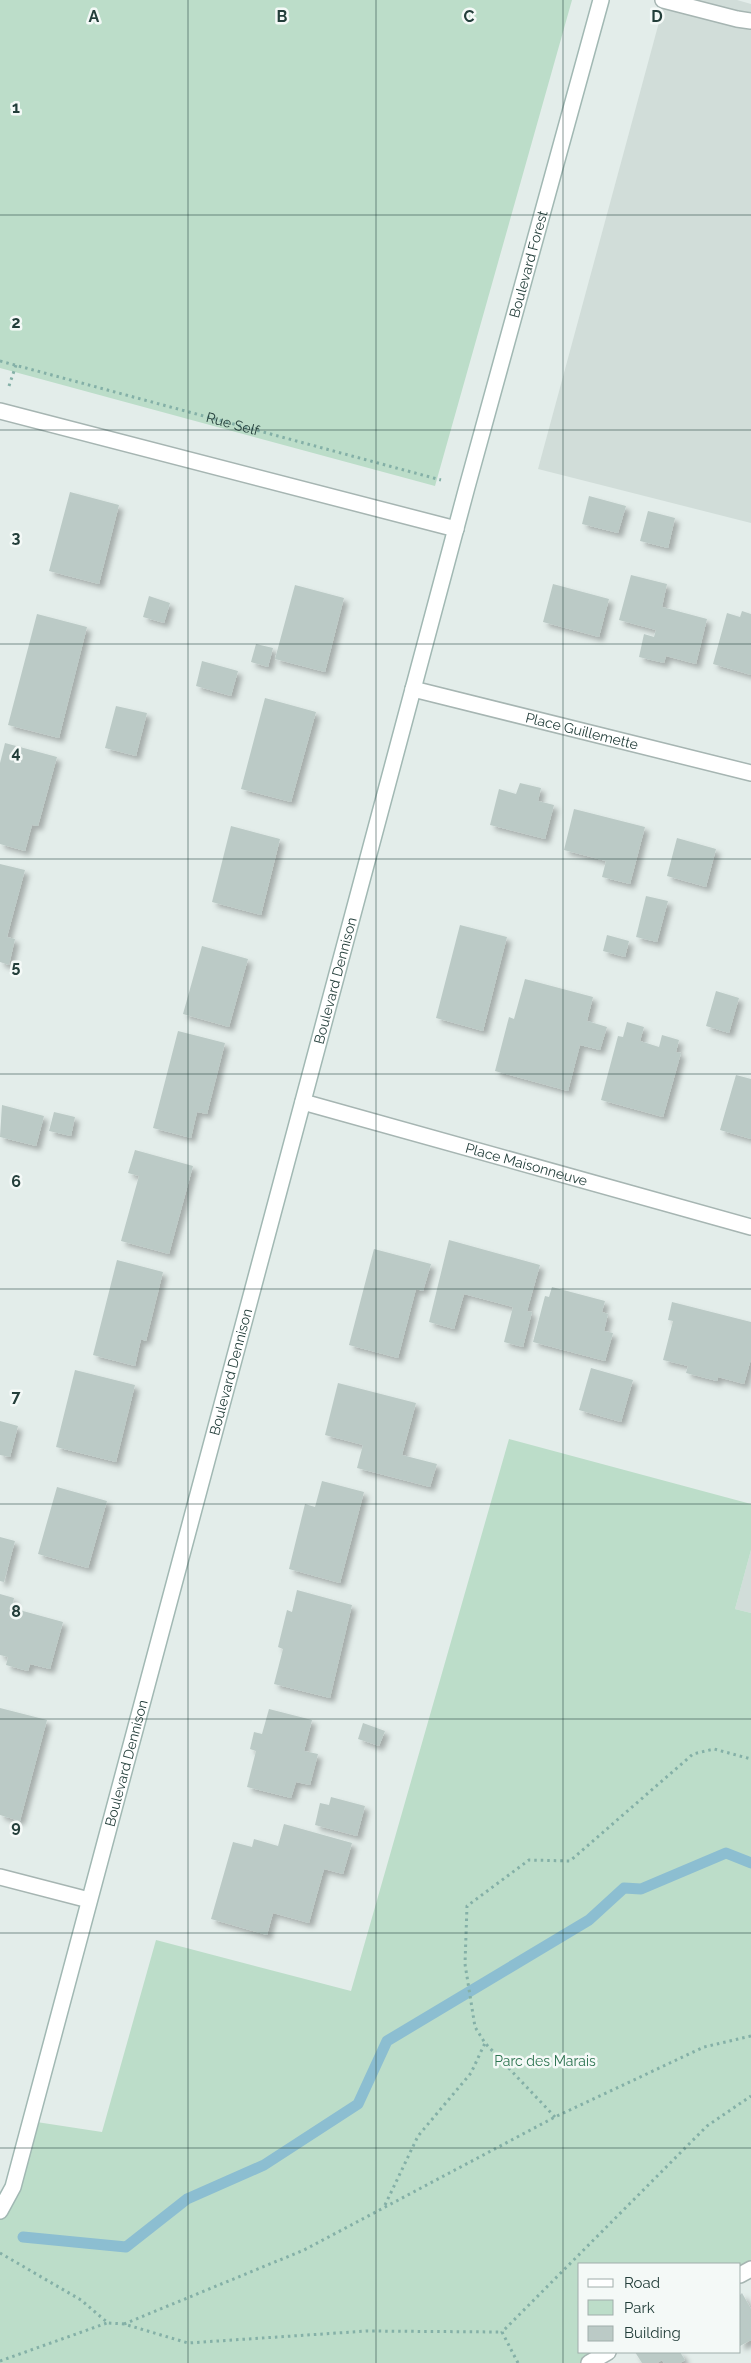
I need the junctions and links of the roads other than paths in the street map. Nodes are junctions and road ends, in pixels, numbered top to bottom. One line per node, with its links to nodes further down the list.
1 (601, 0): 5 (street, Boulevard Forest)
2 (664, 0): 3 (street)
3 (751, 21)
4 (0, 411): 5 (street)
5 (456, 529): 6 (street, Boulevard Dennison)
6 (413, 689): 7 (street, Place Guillemette); 8 (street, Boulevard Dennison)
7 (751, 773)
8 (302, 1102): 9 (street, Place Maisonneuve); 11 (street, Boulevard Dennison)
9 (751, 1227)
10 (0, 1878): 11 (street)
11 (89, 1900): 12 (street, Boulevard Dennison)
12 (0, 2211)
13 (606, 2353): 14 (street)
14 (589, 2363)

